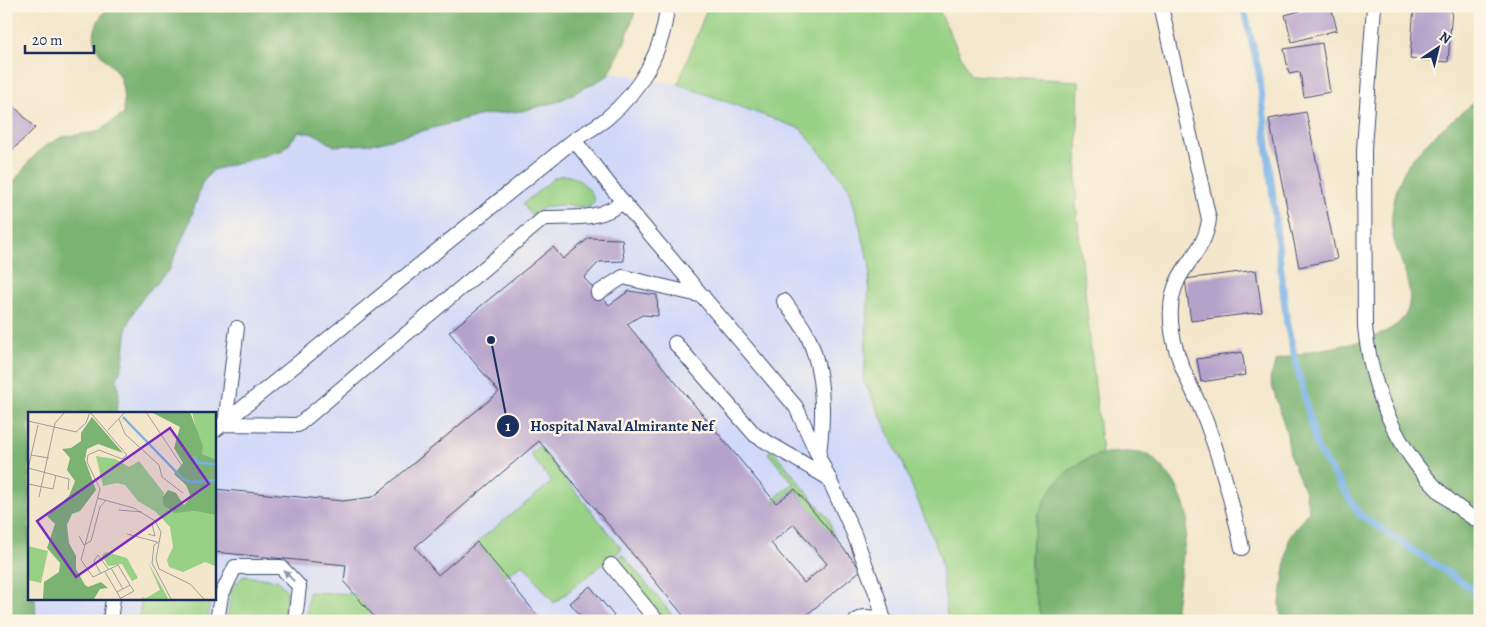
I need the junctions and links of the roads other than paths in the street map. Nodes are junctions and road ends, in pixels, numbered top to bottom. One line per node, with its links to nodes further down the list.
1 (667, 6): 4 (lane)
2 (1161, 6): 15 (lane)
3 (1374, 6): 14 (lane)
4 (574, 140): 5 (lane); 11 (lane)
5 (623, 202): 7 (lane); 11 (lane)
6 (598, 293): 7 (lane)
7 (703, 296): 12 (lane)
8 (784, 300): 12 (lane)
9 (237, 328): 11 (lane)
10 (675, 343): 13 (lane)
11 (219, 428)
12 (819, 454): 13 (lane)
13 (830, 479): 18 (lane)
14 (1480, 522)
15 (1242, 548)
16 (611, 565): 22 (lane)
17 (113, 600): 19 (lane)
18 (883, 619): 23 (lane)
19 (110, 621)
20 (217, 621): 21 (lane, one-way to 20)
21 (294, 621)
22 (657, 621)
23 (856, 621)

